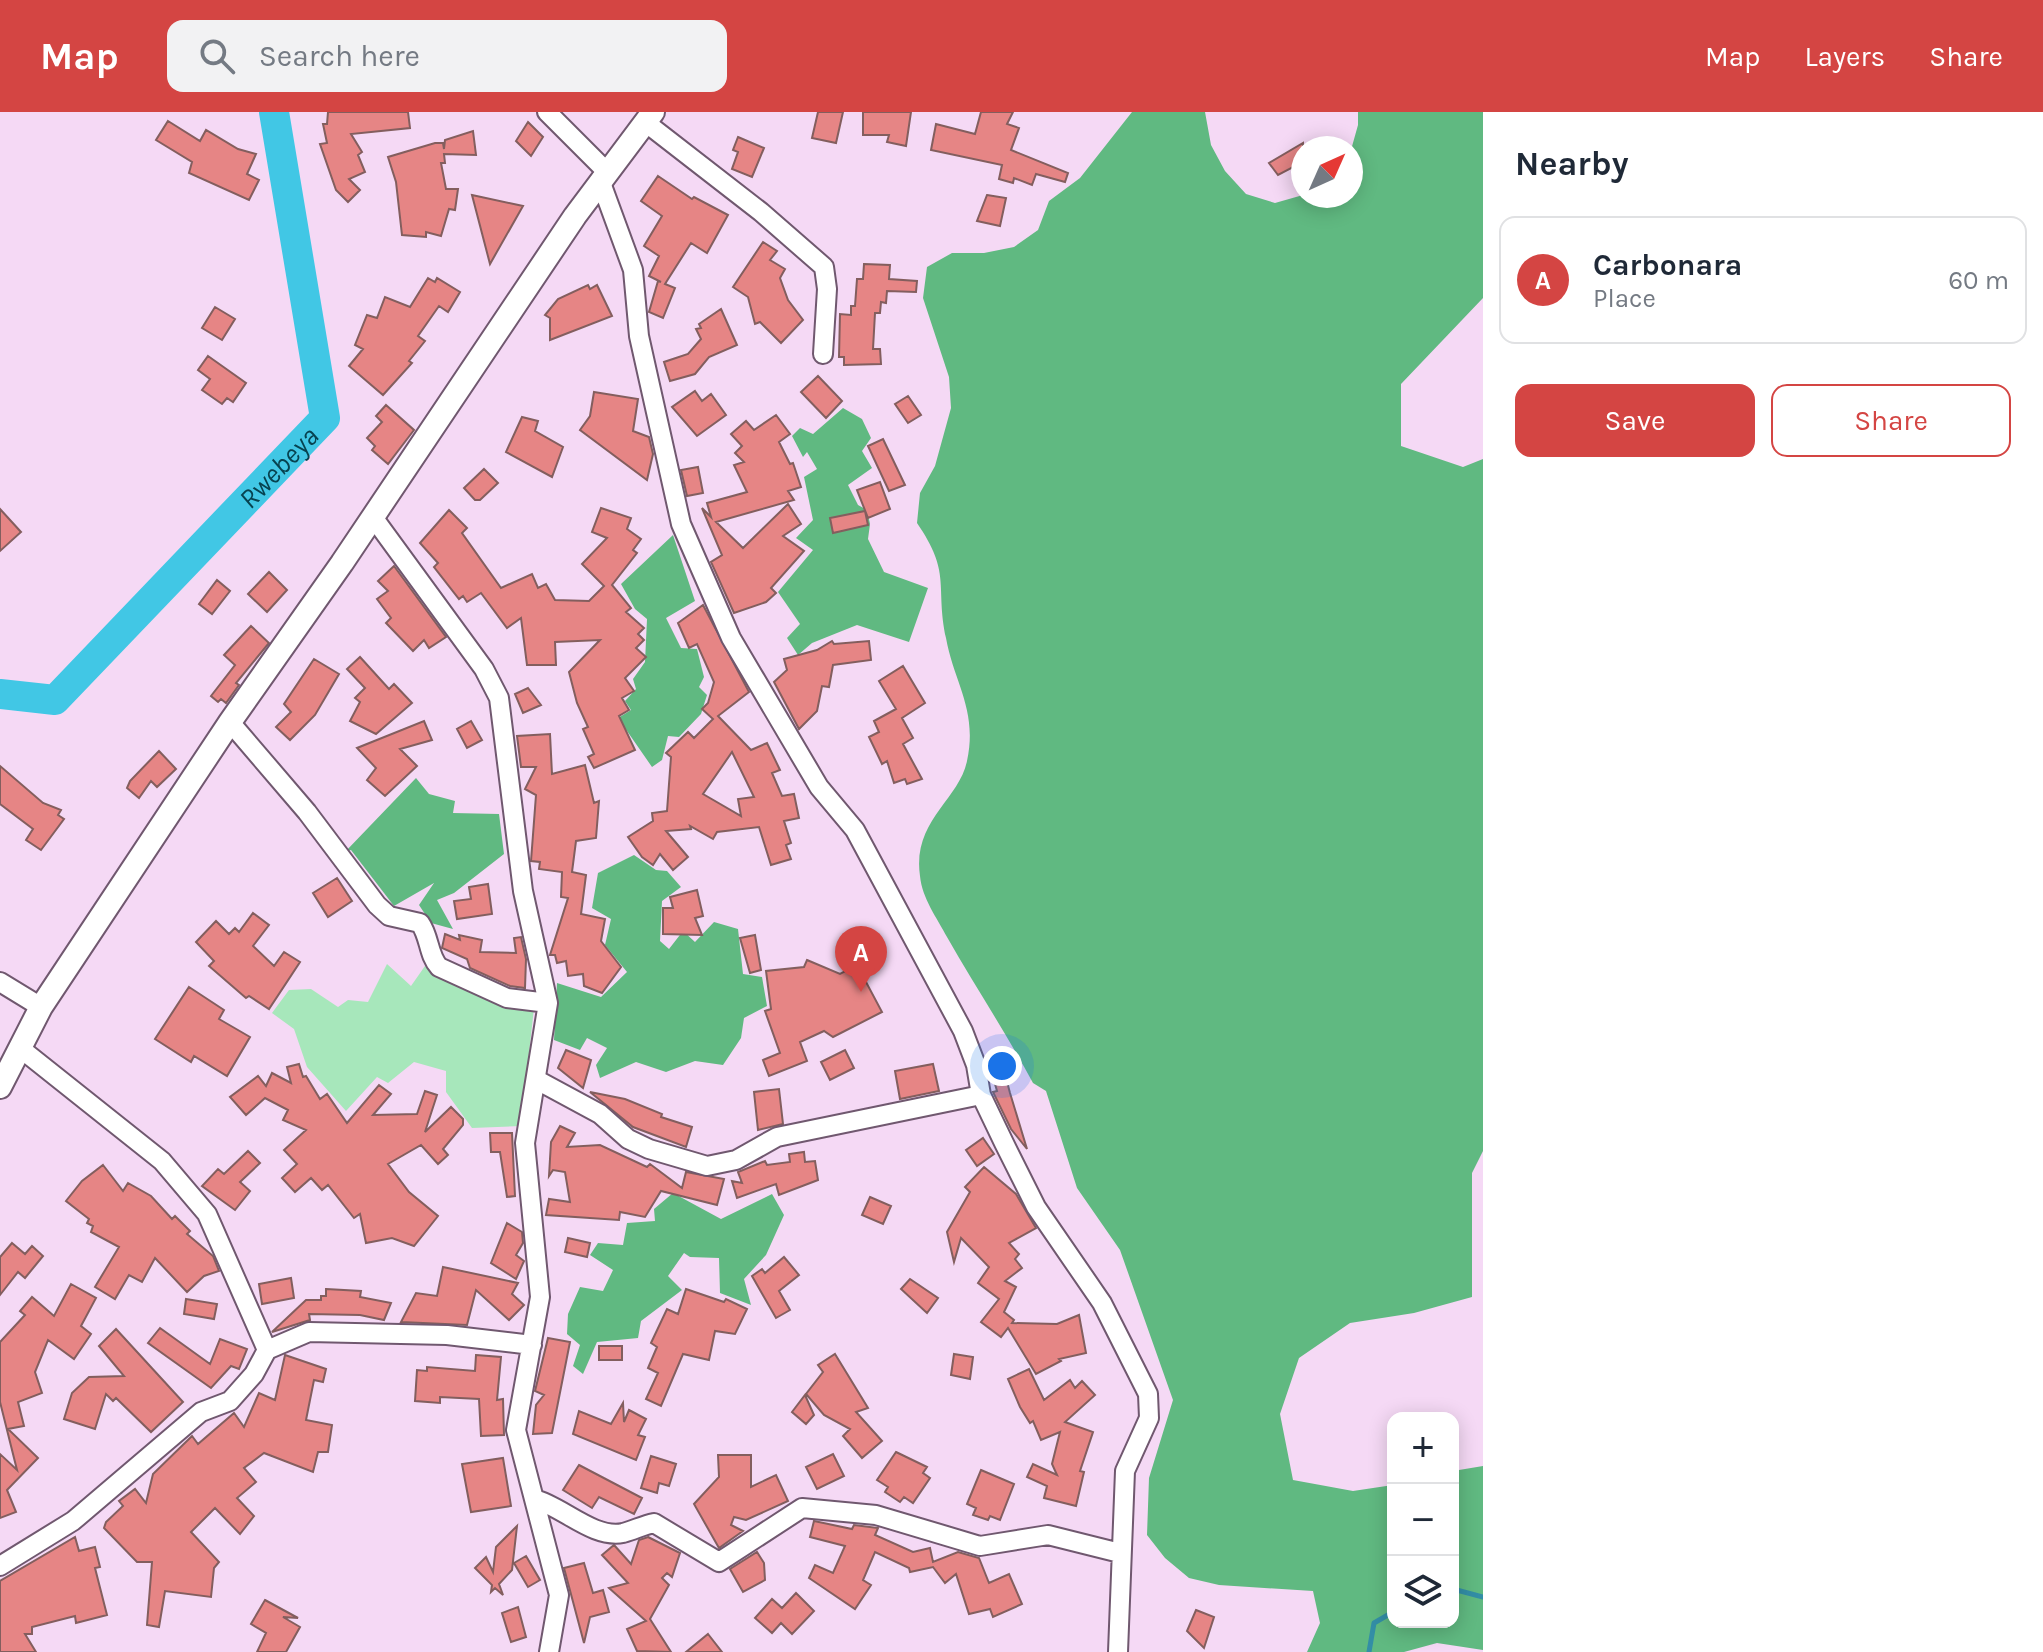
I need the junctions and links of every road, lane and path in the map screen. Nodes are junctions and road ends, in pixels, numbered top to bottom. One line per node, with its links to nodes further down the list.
1 (547, 112): 3 (street)
2 (649, 117): 3 (main road); 4 (street)
3 (604, 176): 5 (main road); 13 (street)
4 (823, 354)
5 (373, 517): 6 (main road); 8 (street)
6 (230, 722): 8 (street); 9 (main road)
7 (0, 982): 9 (street)
8 (548, 1003): 11 (street)
9 (41, 1007): 10 (main road)
10 (20, 1048): 12 (main road); 15 (street)
11 (537, 1080): 13 (street); 14 (street)
12 (0, 1087)
13 (981, 1095): 17 (street)
14 (532, 1345): 15 (street); 16 (street)
15 (267, 1350): 18 (street)
16 (534, 1499): 17 (street); 19 (street)
17 (1120, 1553): 20 (street)
18 (0, 1566)
19 (549, 1652)
20 (1118, 1652)

